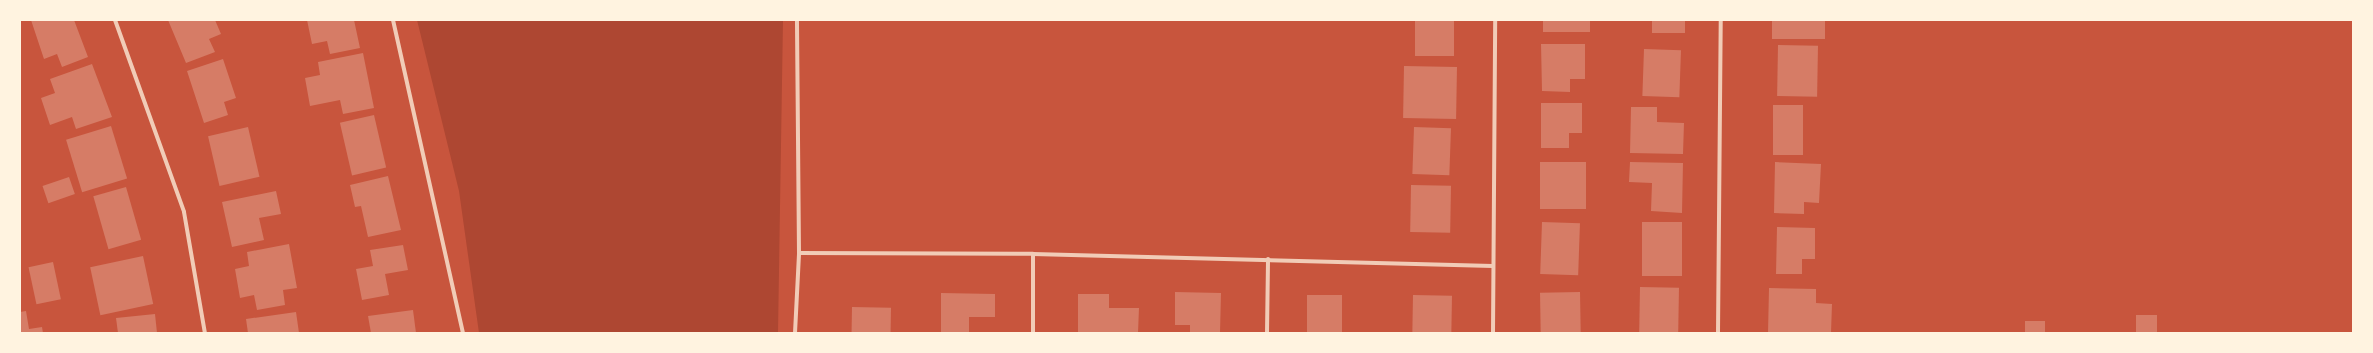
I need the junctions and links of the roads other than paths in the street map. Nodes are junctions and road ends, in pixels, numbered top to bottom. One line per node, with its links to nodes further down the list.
1 (115, 20): 10 (street)
2 (393, 20): 11 (street)
3 (797, 20): 6 (street)
4 (1495, 20): 9 (street)
5 (1721, 20): 16 (street)
6 (799, 253): 7 (street); 12 (street)
7 (1033, 254): 8 (street); 13 (street)
8 (1268, 259): 9 (street); 14 (street)
9 (1493, 266): 15 (street)
10 (205, 333)
11 (463, 333)
12 (795, 333)
13 (1033, 333)
14 (1268, 333)
15 (1493, 333)
16 (1718, 333)

